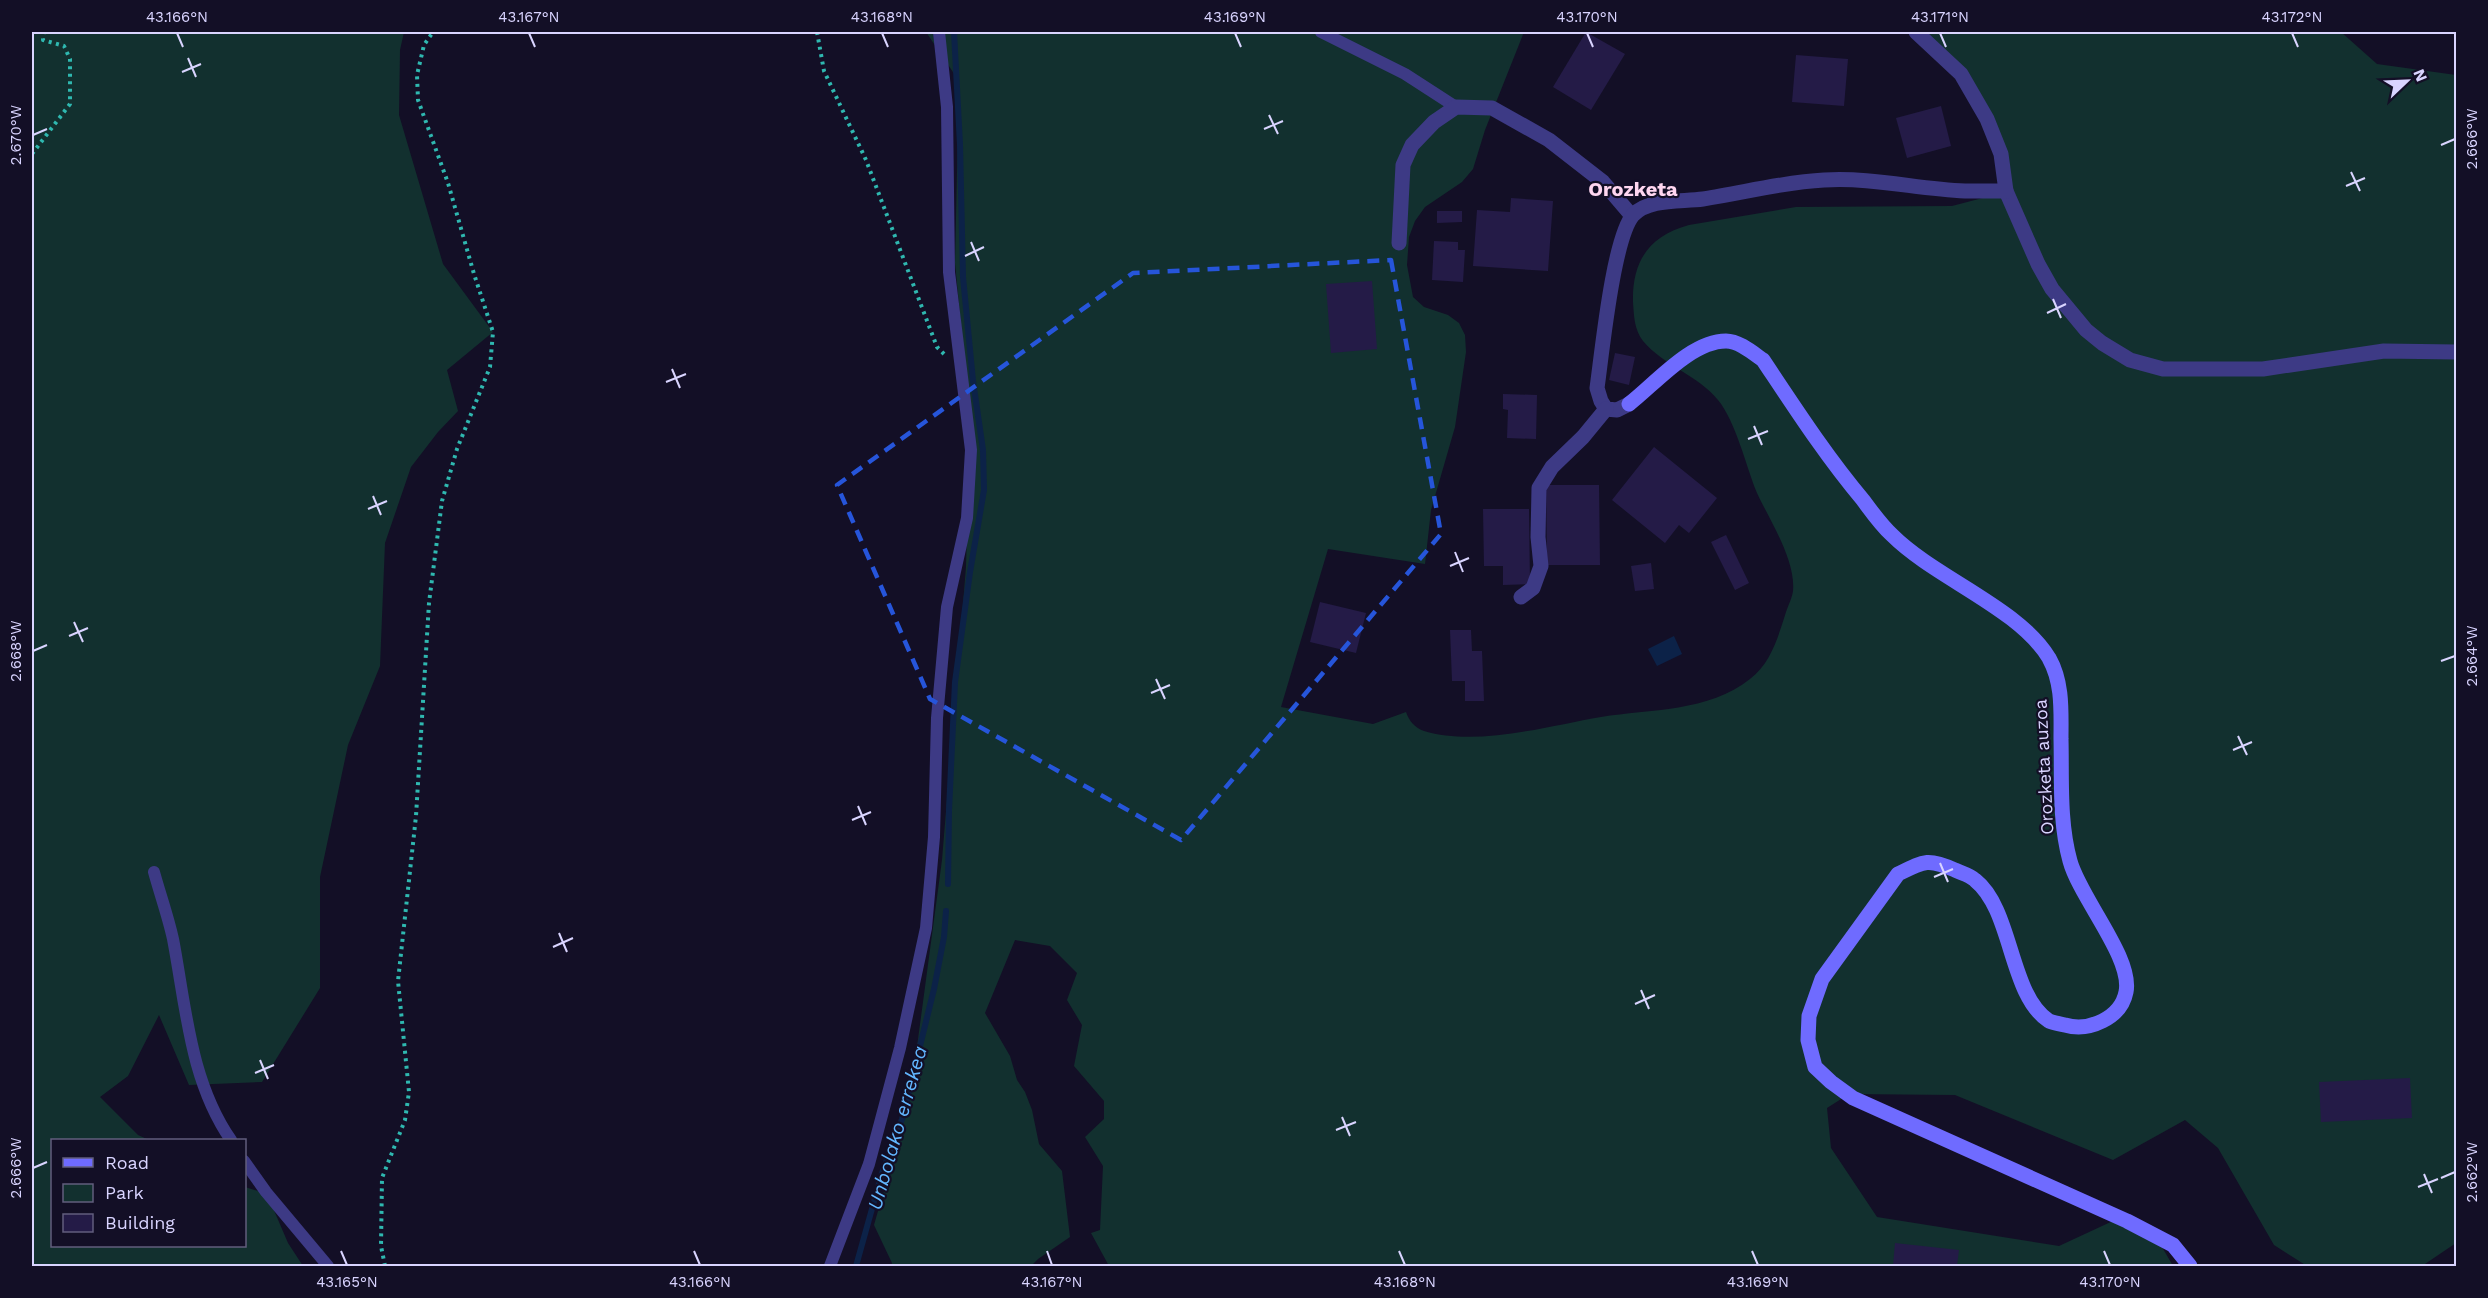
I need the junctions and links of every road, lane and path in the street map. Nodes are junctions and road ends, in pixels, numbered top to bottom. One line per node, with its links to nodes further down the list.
1 (44, 32): 8 (path)
2 (433, 32): 20 (path)
3 (817, 32): 13 (path)
4 (939, 32): 13 (lane)
5 (1321, 32): 7 (lane)
6 (1916, 32): 9 (street)
7 (1456, 107): 10 (street); 11 (street)
8 (32, 154)
9 (2006, 190): 10 (street); 12 (street)
10 (1632, 216): 14 (street)
11 (1399, 243)
12 (2457, 352)
13 (959, 369): 21 (lane)
14 (1606, 409): 15 (street); 22 (street, Orozketa auzoa)
15 (1521, 597)
16 (154, 872): 17 (lane)
17 (230, 1139)
18 (246, 1164): 19 (lane)
19 (328, 1266)
20 (385, 1266)
21 (830, 1266)
22 (2190, 1266)

